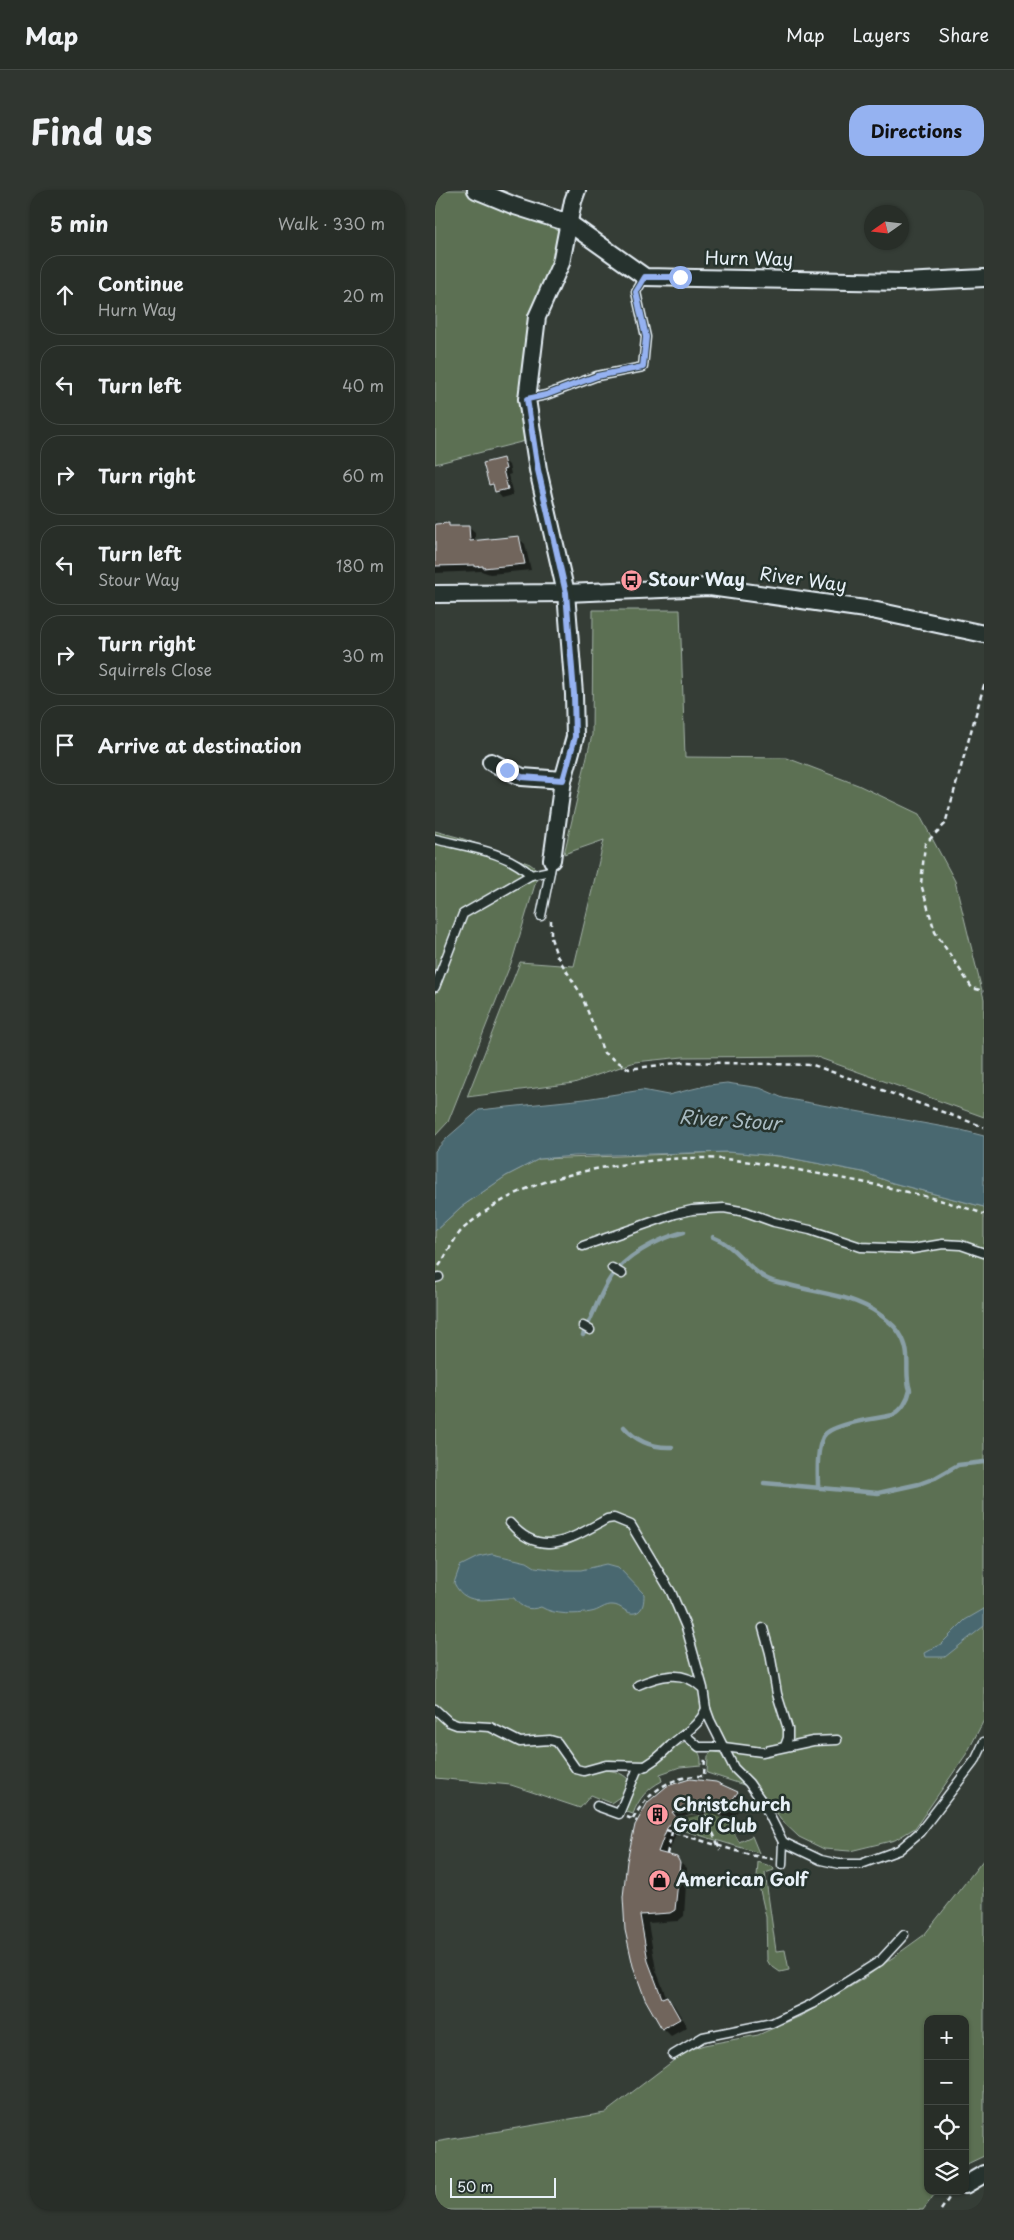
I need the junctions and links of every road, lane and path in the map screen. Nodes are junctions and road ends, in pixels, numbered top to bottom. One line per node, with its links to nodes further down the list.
1 (476, 190): 3 (street)
2 (577, 190): 3 (street)
3 (569, 223): 4 (street); 6 (street)
4 (645, 277): 5 (street, Hurn Way); 6 (lane)
5 (984, 278)
6 (527, 399): 7 (street)
7 (566, 593): 8 (street, River Way); 9 (street, River Way); 12 (street)
8 (435, 594)
9 (984, 634)
10 (984, 685): 18 (path)
11 (491, 762): 12 (street)
12 (563, 780): 14 (street)
13 (435, 839): 15 (lane)
14 (551, 865): 15 (lane); 16 (lane)
15 (531, 876): 17 (lane)
16 (541, 916): 19 (path)
17 (435, 987)
18 (984, 991)
19 (984, 1126)
20 (984, 1214): 25 (path)
21 (583, 1246): 22 (lane)
22 (984, 1253)
23 (612, 1268): 24 (lane)
24 (622, 1274)
25 (437, 1275)
26 (510, 1523): 29 (lane)
27 (763, 1628): 35 (lane)
28 (638, 1685): 29 (lane)
29 (703, 1688): 30 (lane)
30 (705, 1709): 32 (lane); 36 (lane)
31 (435, 1710): 38 (lane)
32 (685, 1735): 37 (lane); 38 (lane)
33 (837, 1740): 35 (lane)
34 (984, 1742): 44 (lane)
35 (785, 1746): 36 (lane)
36 (724, 1747): 37 (lane); 44 (lane)
37 (705, 1748): 41 (path)
38 (646, 1766): 39 (lane)
39 (597, 1806)
40 (705, 1806): 45 (path)
41 (633, 1819)
42 (666, 1830): 43 (path)
43 (672, 1832): 45 (path); 46 (path)
44 (783, 1842): 47 (lane)
45 (720, 1848): 47 (path)
46 (667, 1854)
47 (782, 1863)
48 (904, 1935): 49 (lane)
49 (673, 2055)
50 (984, 2174): 51 (street)
51 (969, 2182)
52 (951, 2195): 53 (path)
53 (941, 2210)

